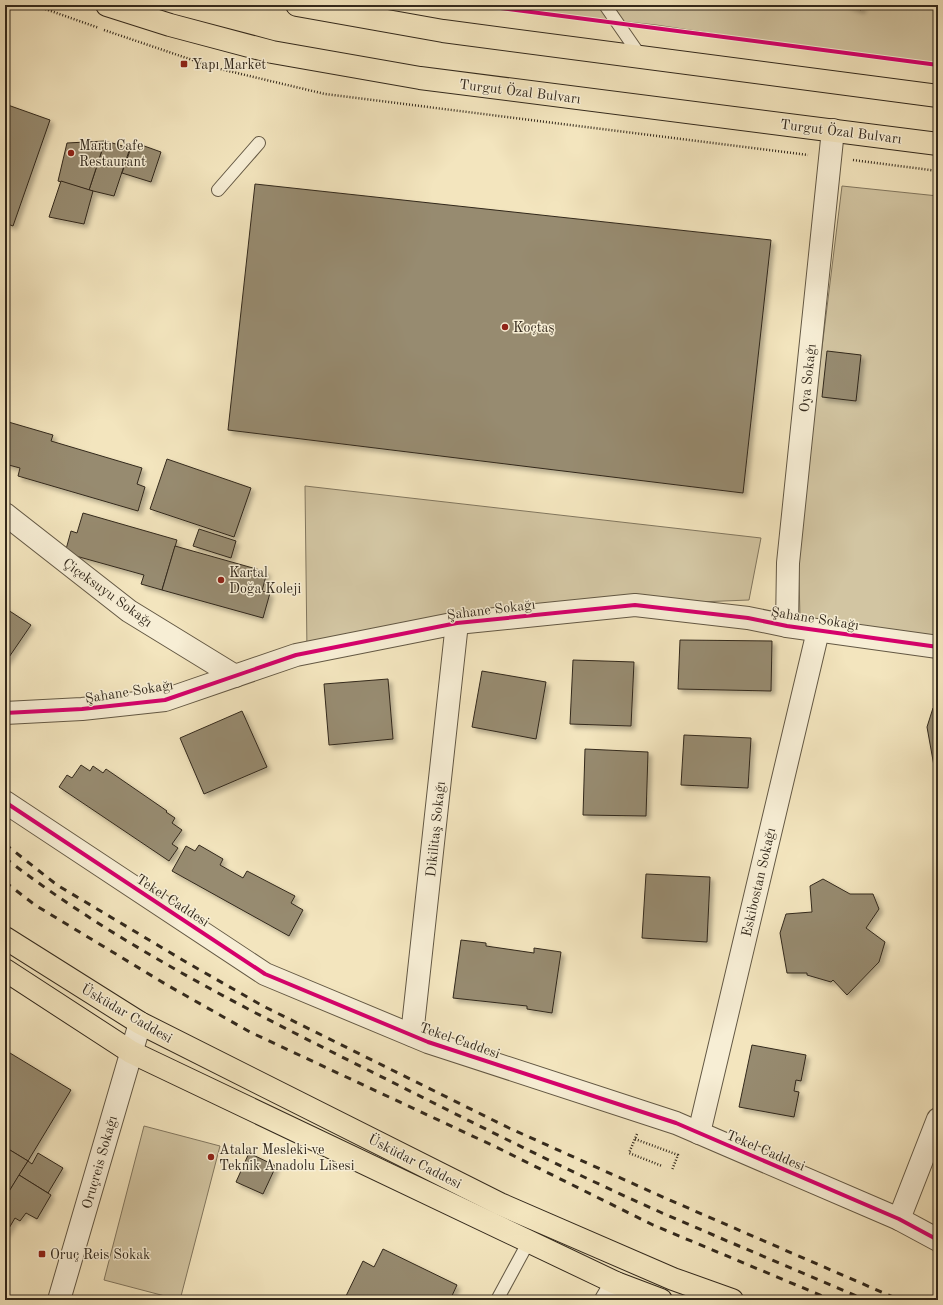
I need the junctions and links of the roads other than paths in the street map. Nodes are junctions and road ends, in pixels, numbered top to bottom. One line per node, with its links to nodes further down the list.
1 (107, 5): 6 (main road, Turgut Özal Bulvarı)
2 (297, 5): 4 (main road)
3 (605, 5): 4 (lane)
4 (641, 57): 5 (main road)
5 (938, 96)
6 (833, 130): 8 (main road, Turgut Özal Bulvarı); 12 (street, Oya Sokağı)
7 (259, 144): 9 (lane)
8 (938, 144)
9 (218, 190)
10 (5, 514): 15 (street, Çiçeksuyu Sokağı)
11 (457, 623): 12 (street, Şahane Sokağı); 15 (street, Şahane Sokağı); 21 (street, Dikilitaş Sokağı)
12 (788, 626): 13 (street, Şahane Sokağı)
13 (818, 630): 14 (street, Şahane Sokağı); 24 (street, Eskibostan Sokağı)
14 (938, 647)
15 (235, 676): 16 (street, Şahane Sokağı)
16 (5, 713)
17 (5, 802): 21 (street, Tekel Caddesi)
18 (5, 938): 20 (main road, Üsküdar Caddesi)
19 (5, 970): 22 (main road, Üsküdar Caddesi)
20 (140, 1023): 22 (street, Oruçreis Sokağı); 32 (main road, Üsküdar Caddesi)
21 (412, 1035): 24 (street, Tekel Caddesi)
22 (131, 1052): 27 (main road, Üsküdar Caddesi); 29 (street, Oruçreis Sokağı)
23 (938, 1119): 25 (street)
24 (698, 1133): 25 (street, Tekel Caddesi)
25 (899, 1219): 26 (street, Tekel Caddesi)
26 (938, 1240)
27 (529, 1241): 28 (main road, Üsküdar Caddesi); 30 (lane)
28 (611, 1292): 31 (main road, Üsküdar Caddesi)
29 (59, 1300)
30 (497, 1300)
31 (661, 1300)
32 (732, 1300)

